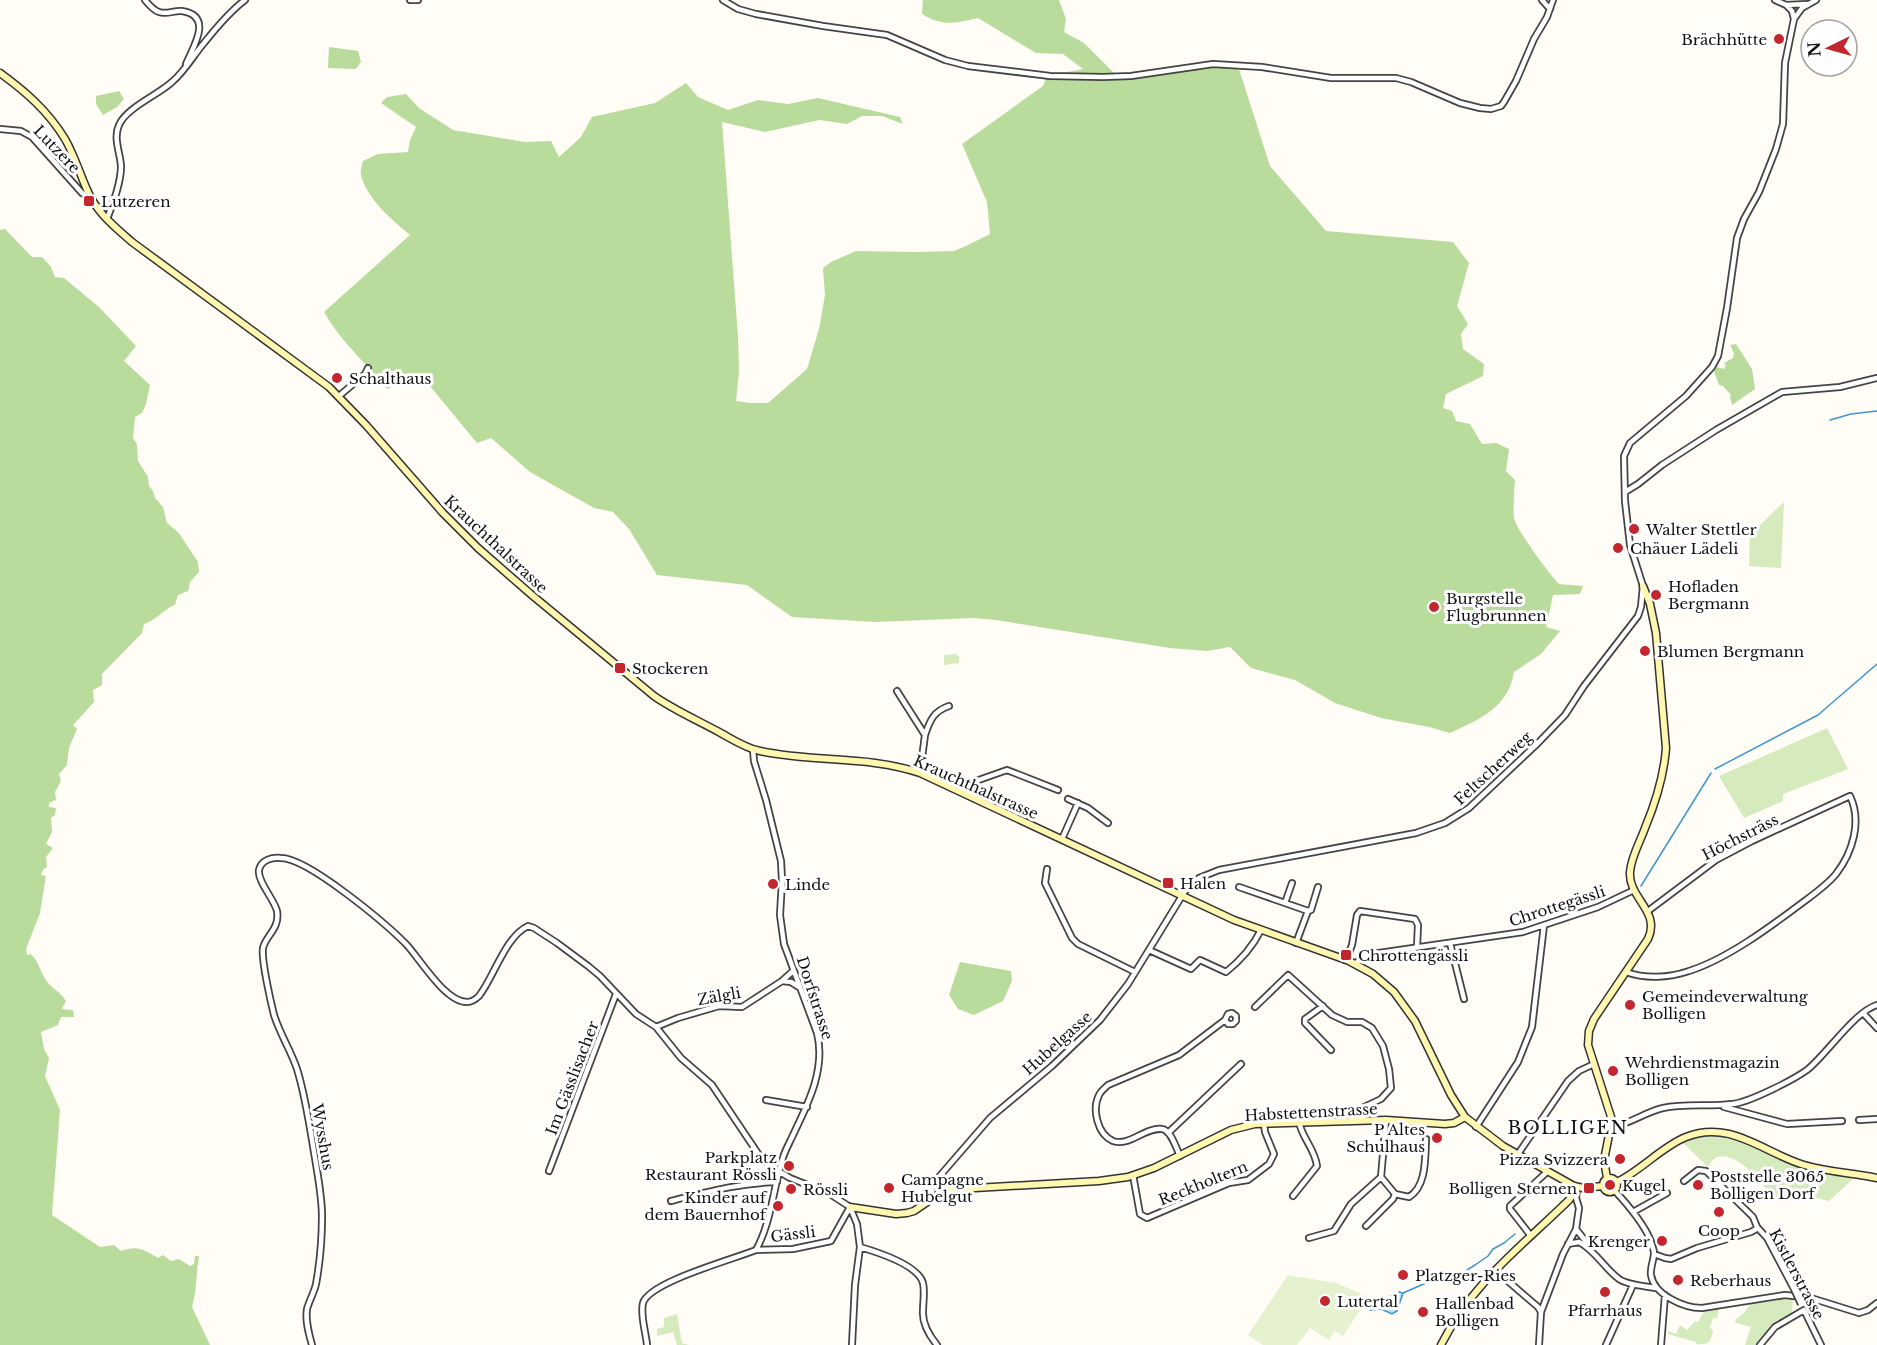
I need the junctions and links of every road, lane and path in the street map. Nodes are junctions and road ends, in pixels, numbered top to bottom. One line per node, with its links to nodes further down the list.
1 (145, 0): 14 (street)
2 (245, 0): 14 (street)
3 (410, 0): 4 (street)
4 (418, 0)
5 (723, 0): 12 (street)
6 (1542, 0): 12 (street)
7 (1553, 0): 12 (street)
8 (1775, 0): 10 (street)
9 (1816, 0): 11 (street)
10 (1786, 4): 11 (street); 13 (street)
11 (1808, 4): 13 (street)
12 (1550, 9)
13 (1794, 19): 22 (street)
14 (182, 72): 18 (street)
15 (0, 73): 17 (main road, Krauchthalstrasse)
16 (0, 129): 17 (street, Lutzere)
17 (91, 198): 18 (main road, Krauchthalstrasse)
18 (107, 219): 21 (main road, Krauchthalstrasse)
19 (368, 368): 21 (street)
20 (1877, 378): 22 (street)
21 (339, 396): 27 (main road, Krauchthalstrasse)
22 (1625, 492): 23 (street)
23 (1643, 586): 39 (main road); 40 (street, Feltscherweg)
24 (897, 691): 26 (street)
25 (949, 706): 26 (street)
26 (925, 735): 28 (street)
27 (753, 749): 28 (main road, Krauchthalstrasse); 52 (street, Dorfstrasse)
28 (920, 773): 29 (main road, Krauchthalstrasse)
29 (956, 788): 30 (street); 34 (main road, Krauchthalstrasse)
30 (1058, 790)
31 (1068, 799): 32 (street)
32 (1078, 804): 33 (street); 34 (street)
33 (1108, 823)
34 (1062, 839): 40 (main road, Krauchthalstrasse)
35 (1047, 869): 53 (street)
36 (1292, 883): 41 (street)
37 (1318, 886): 42 (street)
38 (1239, 887): 41 (street)
39 (1634, 890): 43 (main road); 44 (street, Chrottegässli)
40 (1182, 896): 45 (main road, Krauchthalstrasse); 49 (street, Hubelgasse)
41 (1285, 903): 42 (street)
42 (1308, 911): 46 (street)
43 (1648, 911): 54 (main road); 54 (street, Höchsträss)
44 (1544, 925): 47 (street, Chrottegässli); 80 (street)
45 (1261, 930): 46 (main road, Krauchthalstrasse); 49 (street)
46 (1296, 943): 50 (main road, Krauchthalstrasse)
47 (1450, 943): 48 (street, Chrottegässli); 58 (street)
48 (1418, 947): 50 (street); 51 (street, Chrottegässli)
49 (1149, 950): 53 (street, Hubelgasse)
50 (1346, 960): 51 (main road, Krauchthalstrasse)
51 (1355, 964): 72 (main road, Krauchthalstrasse)
52 (793, 971): 55 (street, Zälgli); 56 (street, Dorfstrasse)
53 (1135, 972): 100 (street, Hubelgasse)
54 (1626, 972): 68 (main road)
55 (782, 981): 56 (street); 64 (street, Zälgli)
56 (799, 987): 71 (street, Dorfstrasse)
57 (616, 994): 64 (street); 86 (street, Im Gässlisacher); 125 (street, Wysshus)
58 (1464, 999)
59 (1877, 1005): 62 (street)
60 (1323, 1006): 61 (street); 66 (street); 76 (street)
61 (1255, 1007)
62 (1863, 1013): 65 (street); 70 (street)
63 (1225, 1020): 82 (street)
64 (656, 1027): 87 (street)
65 (1877, 1028)
66 (1331, 1050)
67 (1241, 1064): 82 (street)
68 (1594, 1064): 81 (main road); 84 (street)
69 (766, 1100): 71 (street)
70 (1720, 1106): 77 (street); 81 (street)
71 (807, 1107): 87 (street, Dorfstrasse)
72 (1465, 1117): 74 (main road, Habstettenstrasse); 80 (main road, Krauchthalstrasse)
73 (1877, 1119): 75 (street)
74 (1386, 1120): 76 (main road, Habstettenstrasse); 90 (street)
75 (1858, 1120)
76 (1362, 1121): 78 (main road, Habstettenstrasse)
77 (1842, 1121)
78 (1299, 1122): 79 (main road, Habstettenstrasse); 102 (street)
79 (1264, 1124): 85 (main road, Habstettenstrasse); 89 (street, Reckholtern)
80 (1476, 1126): 84 (main road, Krauchthalstrasse)
81 (1612, 1127): 91 (main road)
82 (1168, 1132): 85 (street)
83 (1426, 1139): 101 (street)
84 (1518, 1154): 88 (main road, Krauchthalstrasse)
85 (1180, 1155): 89 (main road, Habstettenstrasse)
86 (549, 1171)
87 (779, 1172): 94 (street, Dorfstrasse); 104 (street)
88 (1548, 1172): 97 (main road, Krauchthalstrasse); 109 (street)
89 (1133, 1175): 100 (main road, Habstettenstrasse)
90 (1381, 1177): 101 (street); 110 (street)
91 (1607, 1178): 95 (main road); 96 (main road)
92 (1877, 1178): 95 (main road)
93 (1684, 1181): 107 (street, Kistlerstrasse)
94 (777, 1182): 103 (street); 113 (street, Dorfstrasse)
95 (1617, 1182): 98 (main road)
96 (1603, 1186): 97 (main road); 98 (main road)
97 (1577, 1188): 108 (street); 109 (main road)
98 (1615, 1191): 105 (street)
99 (1667, 1193): 105 (street)
100 (939, 1194): 104 (main road, Habstettenstrasse)
101 (1395, 1194): 106 (street)
102 (1293, 1196)
103 (671, 1201)
104 (850, 1207): 112 (street); 113 (street, Gässli)
105 (1633, 1212): 115 (street)
106 (1366, 1226)
107 (1758, 1228): 115 (street); 123 (street, Kistlerstrasse, bridge)
108 (1576, 1229): 111 (street); 114 (street)
109 (1531, 1236): 116 (main road)
110 (1309, 1238)
111 (1568, 1244): 114 (street); 124 (street)
112 (860, 1246): 127 (street); 128 (street)
113 (756, 1250): 126 (street)
114 (1593, 1251): 119 (street)
115 (1654, 1254): 117 (street)
116 (1494, 1270): 124 (street); 129 (main road)
117 (1651, 1275): 118 (street); 120 (street)
118 (1640, 1284): 119 (street); 120 (street)
119 (1633, 1285): 131 (street)
120 (1656, 1288): 121 (street)
121 (1665, 1295): 122 (street); 132 (street)
122 (1877, 1303)
123 (1804, 1310): 133 (street); 134 (street, Kistlerstrasse)
124 (1541, 1312): 130 (street)
125 (312, 1345)
126 (647, 1345)
127 (852, 1345)
128 (937, 1345)
129 (1441, 1345)
130 (1539, 1345)
131 (1606, 1345)
132 (1661, 1345)
133 (1760, 1345)
134 (1821, 1345)

